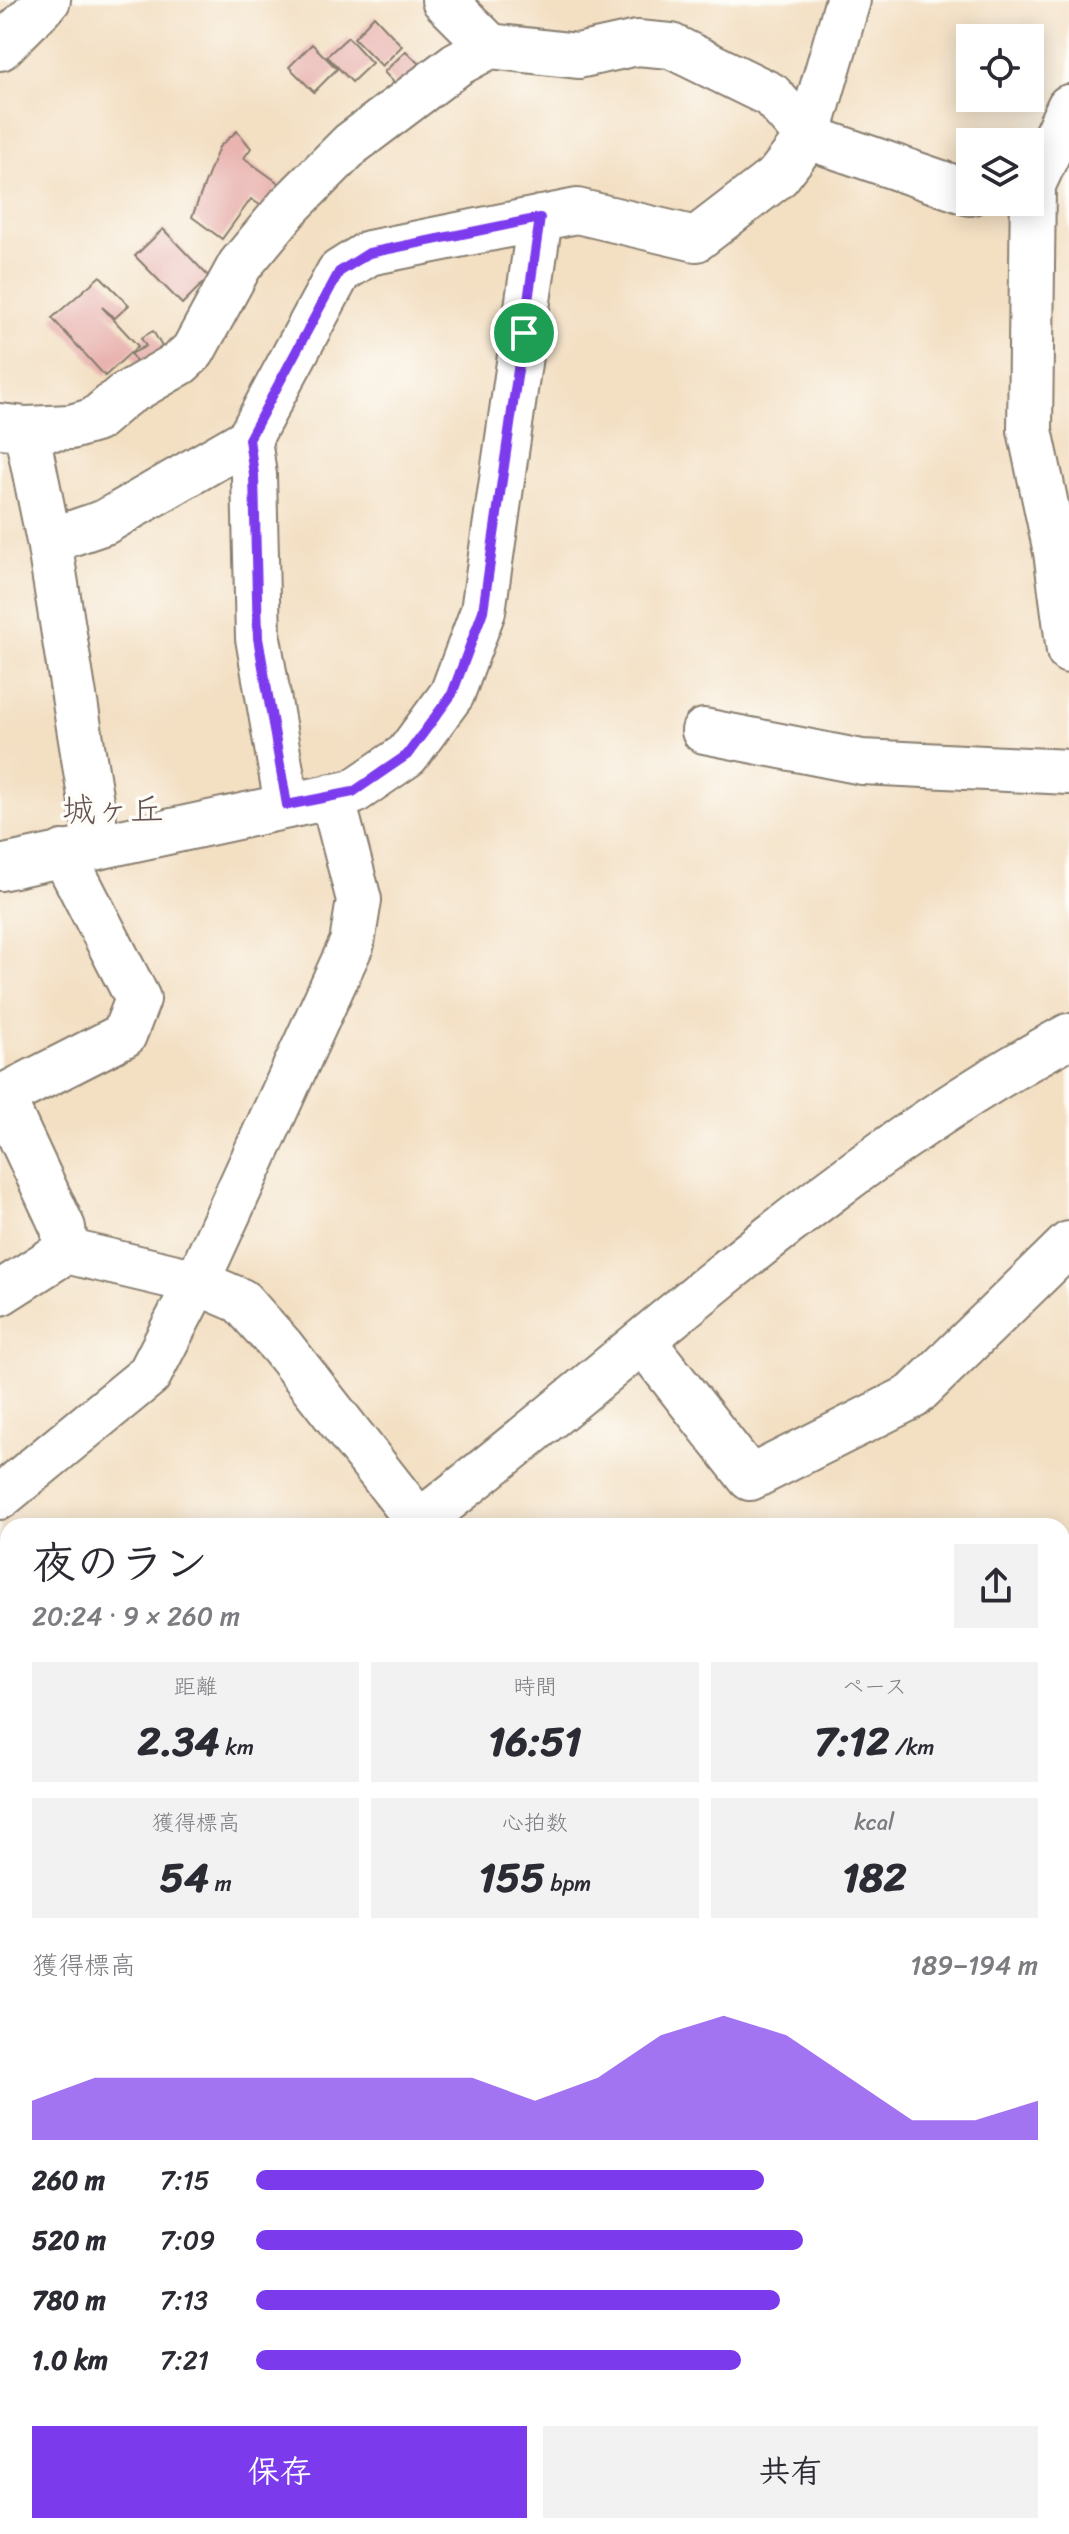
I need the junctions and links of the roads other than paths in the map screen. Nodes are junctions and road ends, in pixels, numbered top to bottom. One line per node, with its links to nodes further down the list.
1 (20, 0): 5 (main road)
2 (48, 0): 7 (main road)
3 (444, 0): 6 (main road)
4 (848, 0): 9 (main road)
5 (0, 19)
6 (490, 46): 9 (main road); 14 (main road)
7 (0, 48)
8 (1069, 107): 10 (main road)
9 (808, 137): 11 (main road); 13 (main road)
10 (1044, 161)
11 (956, 188)
12 (1015, 216): 17 (main road)
13 (540, 218): 15 (main road); 20 (main road)
14 (13, 428): 16 (main road)
15 (249, 439): 16 (main road); 21 (main road)
16 (49, 541): 22 (main road)
17 (1069, 651)
18 (704, 731): 19 (main road)
19 (1069, 772)
20 (332, 796): 21 (main road); 28 (main road)
21 (287, 805): 22 (main road)
22 (80, 849): 23 (main road); 25 (main road)
23 (0, 868)
24 (1069, 1036): 30 (main road)
25 (1, 1097): 27 (main road)
26 (1069, 1244): 30 (main road)
27 (66, 1251): 28 (main road); 29 (main road)
28 (197, 1282): 31 (main road); 32 (main road)
29 (0, 1293)
30 (643, 1341): 33 (main road)
31 (0, 1497)
32 (412, 1518)
33 (424, 1518)

